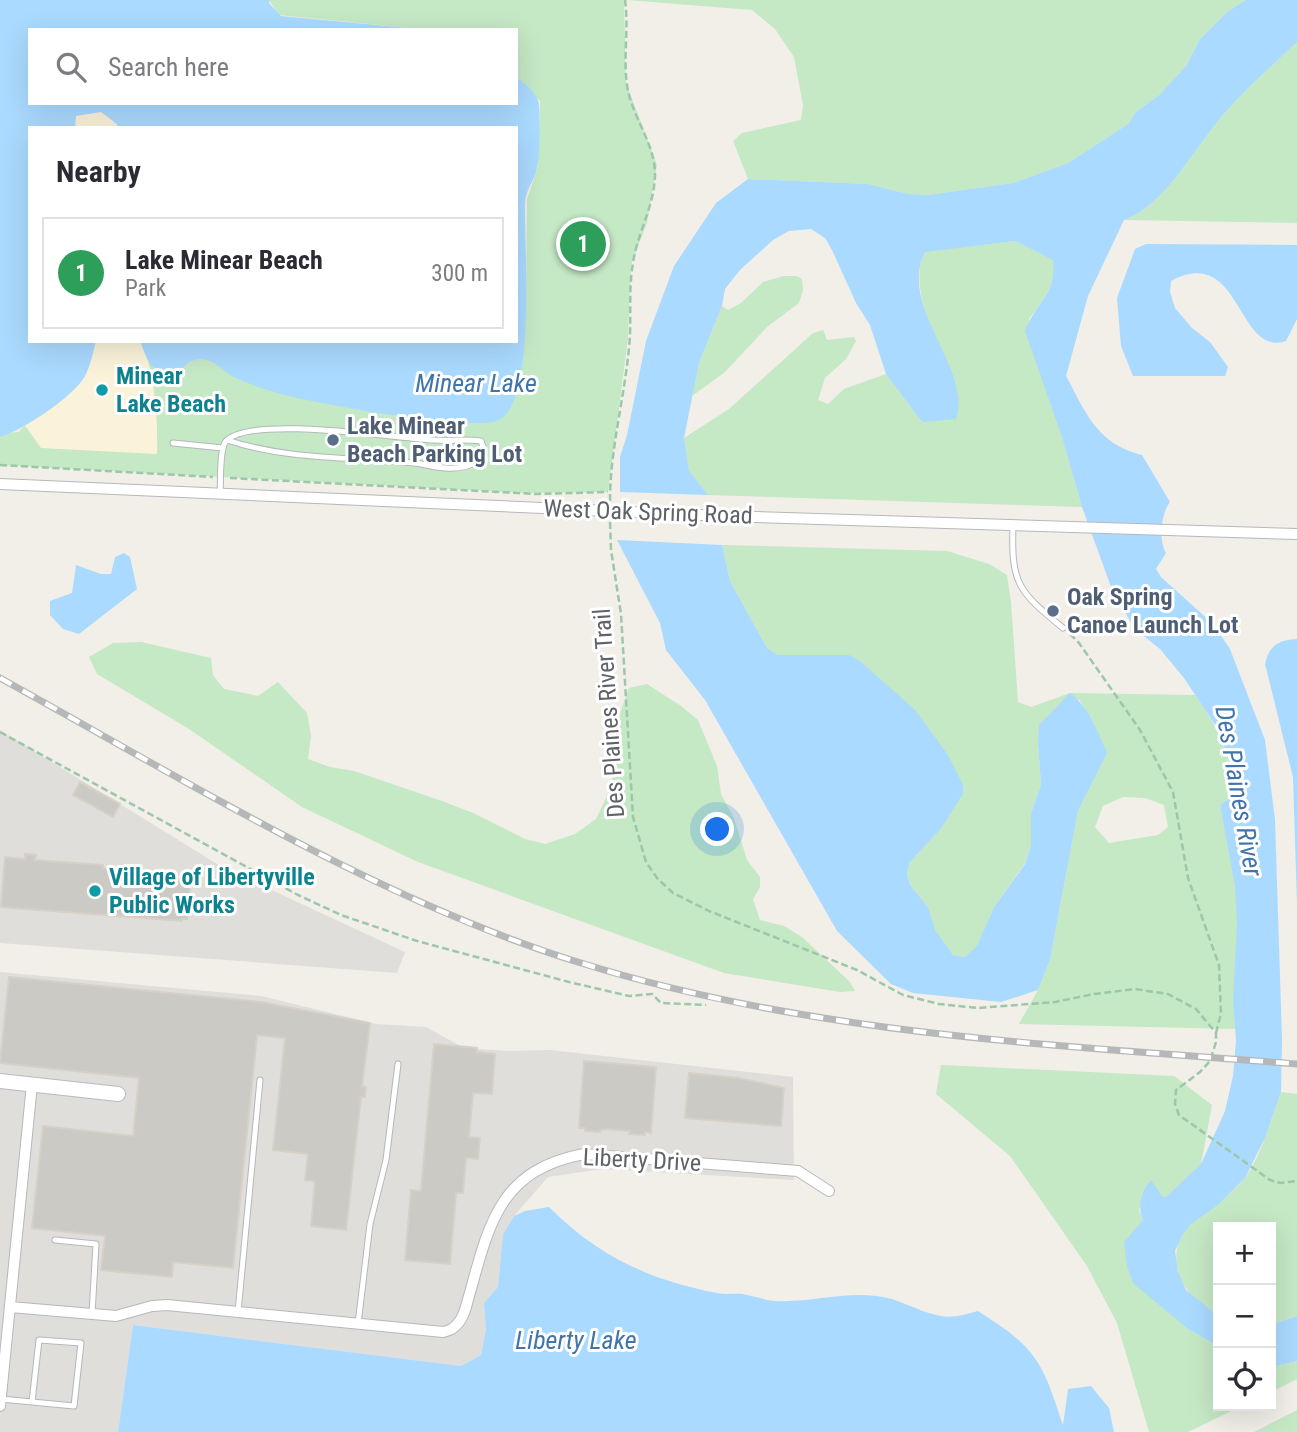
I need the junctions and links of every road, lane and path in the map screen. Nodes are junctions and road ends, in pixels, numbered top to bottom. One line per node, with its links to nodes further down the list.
1 (625, 0): 8 (path, Des Plaines River Trail)
2 (227, 440): 2 (lane); 4 (lane)
3 (173, 443): 4 (lane)
4 (223, 448): 6 (lane)
5 (0, 465): 6 (path)
6 (221, 477): 8 (path); 9 (lane)
7 (0, 484): 9 (street, West Oak Spring Road)
8 (610, 492): 10 (path, Des Plaines River Trail)
9 (220, 494): 10 (street, West Oak Spring Road)
10 (610, 511): 11 (street, West Oak Spring Road); 16 (path, Des Plaines River Trail)
11 (1013, 525): 12 (street, West Oak Spring Road); 13 (lane)
12 (1297, 534)
13 (1063, 628): 16 (path)
14 (0, 732): 15 (path)
15 (706, 1005)
16 (1216, 1033): 22 (path)
17 (398, 1064): 28 (lane)
18 (260, 1080): 26 (lane)
19 (0, 1081): 20 (street)
20 (32, 1084): 21 (street); 25 (street)
21 (118, 1094)
22 (1297, 1181)
23 (829, 1191): 28 (street, Liberty Drive)
24 (55, 1240): 27 (lane)
25 (10, 1307): 27 (street, Liberty Drive); 29 (street)
26 (238, 1312): 27 (street, Liberty Drive); 28 (street, Liberty Drive)
27 (92, 1314)
28 (358, 1324)
29 (2, 1372): 30 (street)
30 (1, 1399): 31 (lane); 32 (street)
31 (32, 1402): 31 (lane)
32 (0, 1406)

